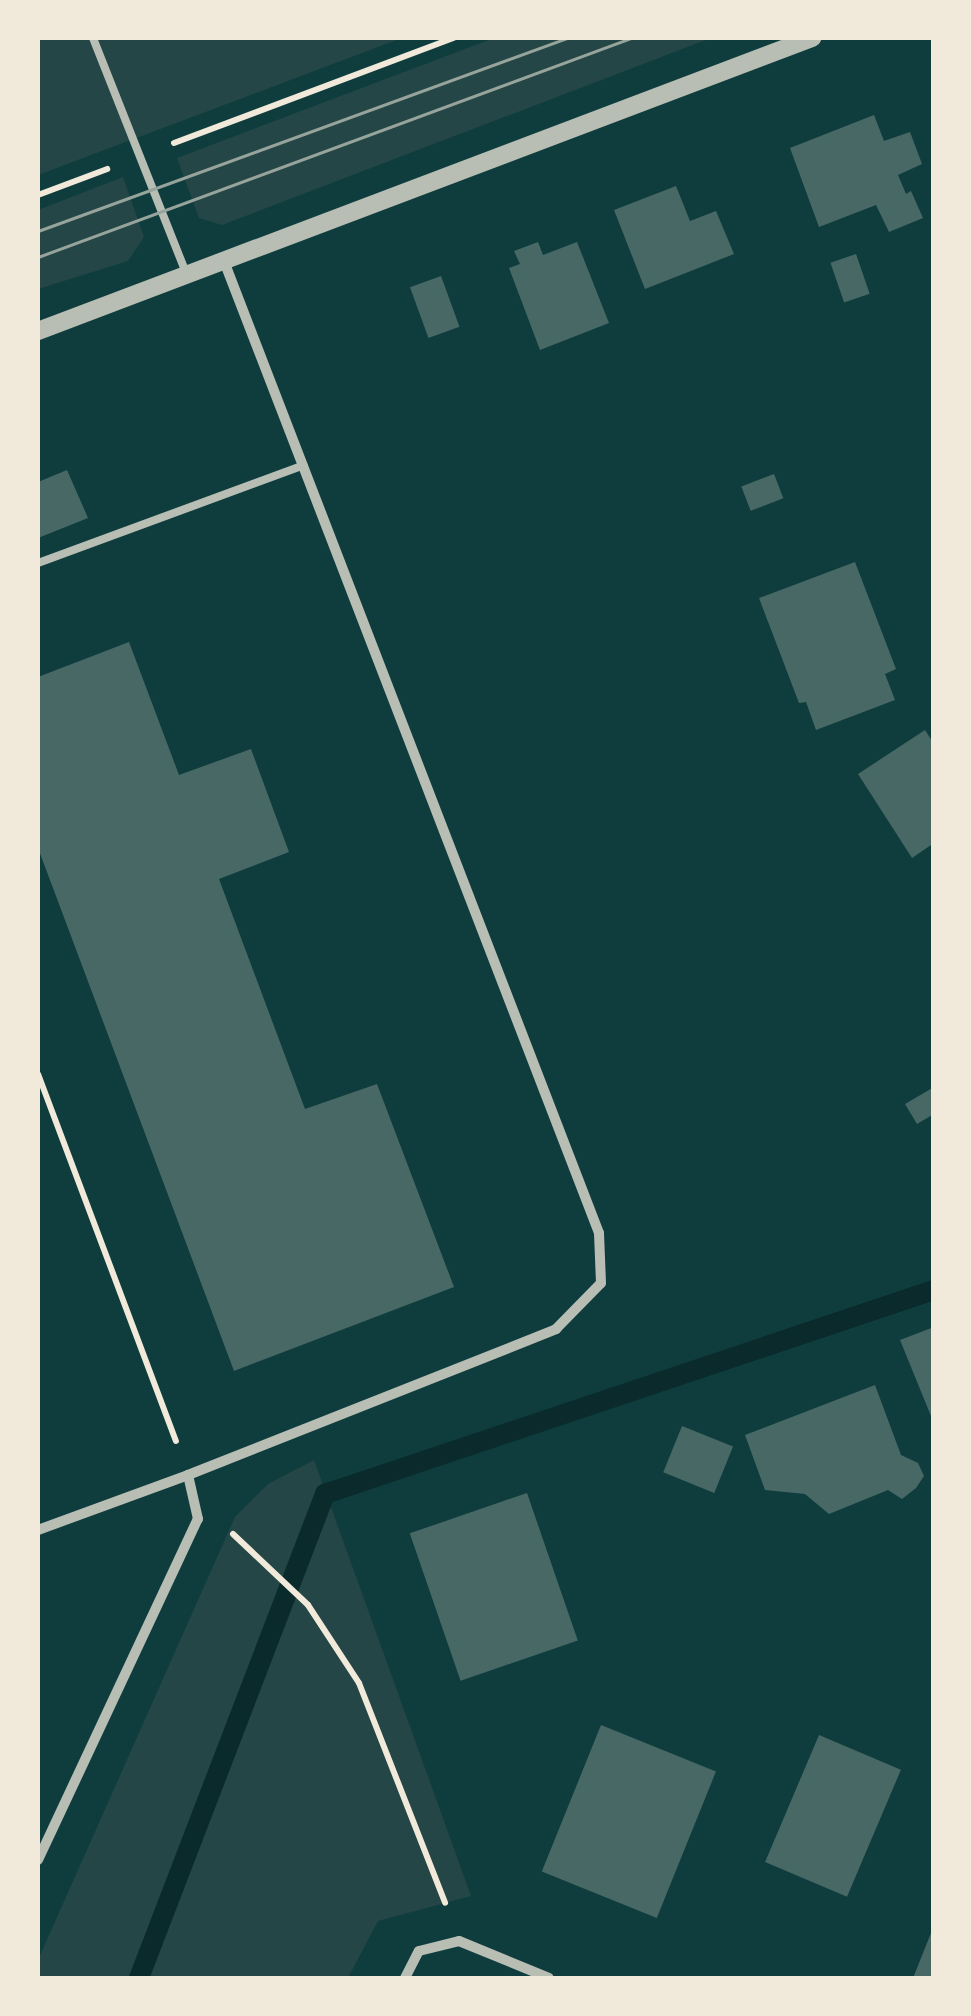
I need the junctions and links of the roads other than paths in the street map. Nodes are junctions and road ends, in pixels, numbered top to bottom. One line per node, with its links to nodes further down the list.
1 (94, 38): 4 (lane)
2 (812, 38): 3 (street)
3 (224, 262): 4 (street); 6 (street)
4 (187, 275): 5 (street)
5 (38, 331)
6 (304, 464): 7 (lane); 8 (street)
7 (38, 562)
8 (188, 1475): 9 (street); 10 (street)
9 (38, 1530)
10 (38, 1860)
11 (404, 1978): 12 (street)
12 (549, 1978)

